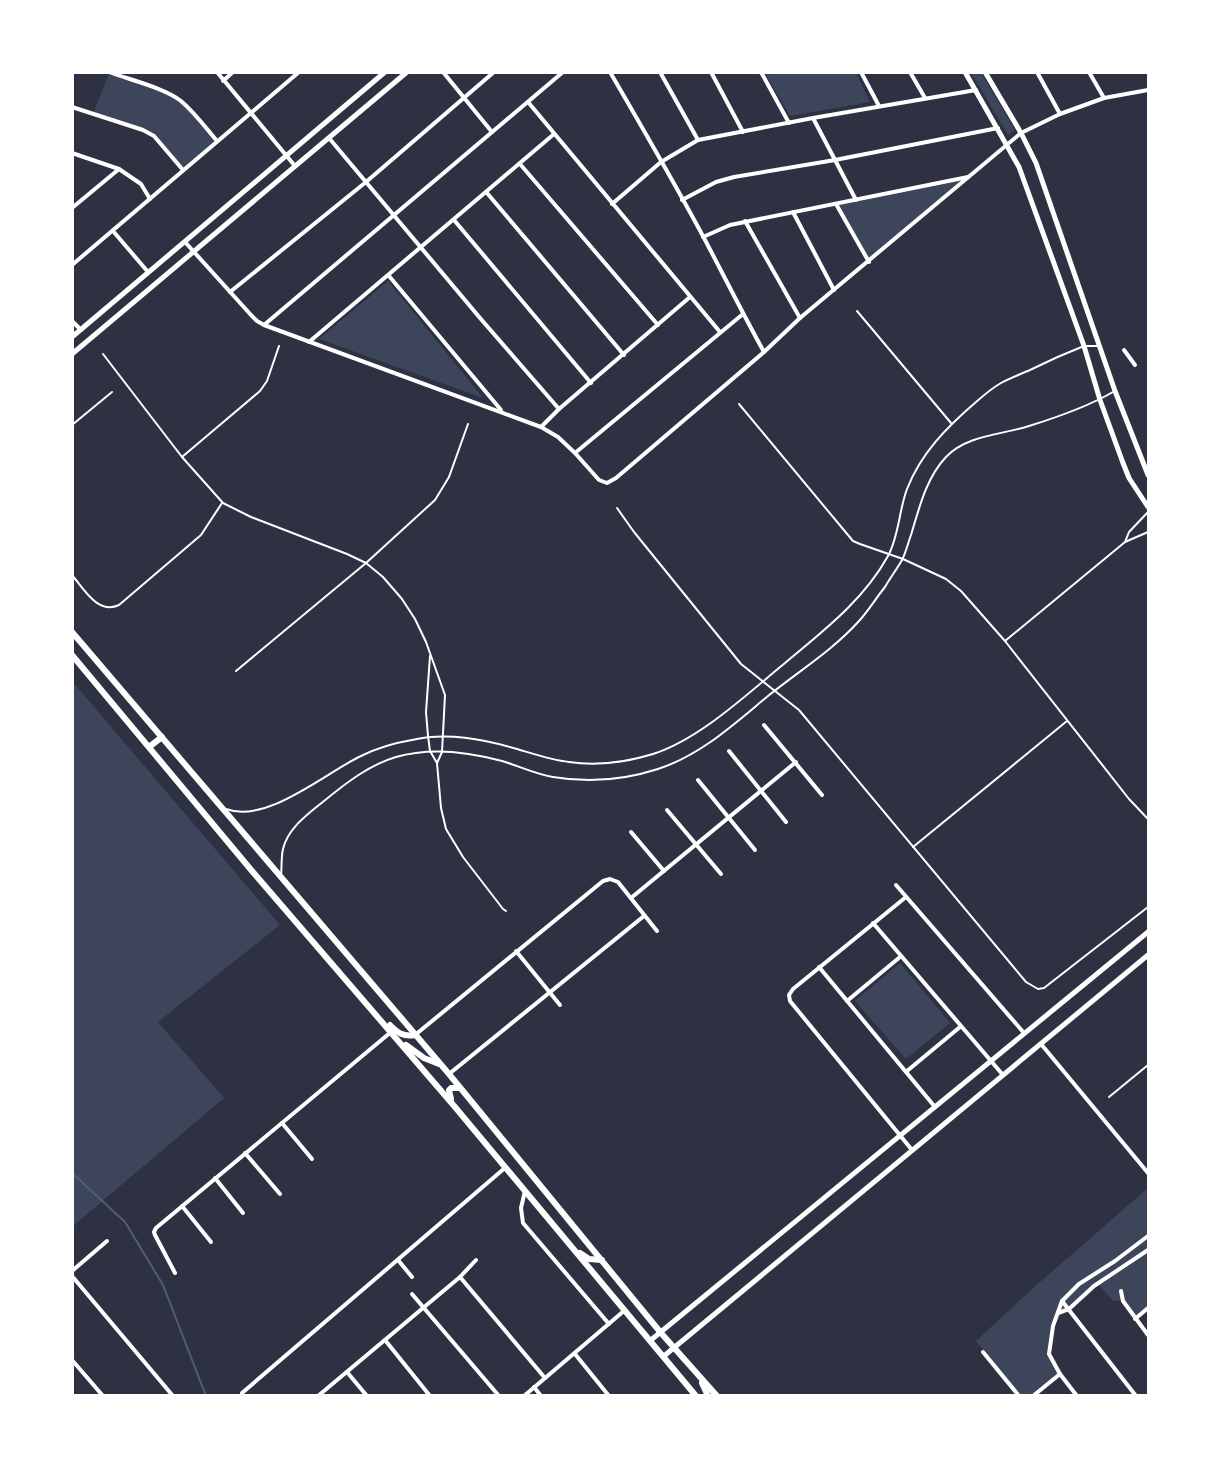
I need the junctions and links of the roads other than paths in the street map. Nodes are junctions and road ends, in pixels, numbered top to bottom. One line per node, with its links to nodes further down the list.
1 (109, 72): 40 (street)
2 (217, 72): 20 (street)
3 (233, 72): 20 (street)
4 (299, 72): 29 (street)
5 (385, 72): 43 (street)
6 (406, 72): 38 (street)
7 (442, 72): 23 (street)
8 (494, 72): 23 (street)
9 (563, 72): 26 (street)
10 (610, 72): 45 (street)
11 (660, 72): 39 (street)
12 (711, 72): 35 (street)
13 (761, 72): 32 (street)
14 (861, 72): 27 (street)
15 (910, 72): 24 (street)
16 (965, 72): 21 (street)
17 (984, 72): 37 (street)
18 (1037, 72): 30 (street)
19 (1089, 72): 25 (street)
20 (223, 81): 29 (street)
21 (976, 90): 24 (street); 33 (street)
22 (1148, 90): 25 (street)
23 (464, 98): 34 (street); 51 (street)
24 (925, 98): 27 (street)
25 (1104, 98): 30 (street)
26 (528, 102): 34 (street); 36 (street)
27 (879, 106): 31 (street)
28 (72, 107): 49 (street)
29 (250, 114): 40 (street); 43 (street)
30 (1060, 114): 37 (street)
31 (813, 118): 32 (street); 44 (street)
32 (788, 123): 35 (street)
33 (998, 128): 41 (street); 44 (street)
34 (492, 132): 60 (street)
35 (743, 132): 39 (street)
36 (554, 134): 46 (street); 56 (street)
37 (1021, 134): 41 (street); 87 (street)
38 (329, 138): 47 (street); 51 (street)
39 (698, 140): 45 (street)
40 (217, 141): 49 (street)
41 (1008, 144): 50 (street); 86 (street)
42 (72, 152): 48 (street)
43 (287, 156): 47 (street); 65 (street)
44 (835, 160): 54 (street); 55 (street)
45 (662, 162): 54 (street); 56 (street)
46 (520, 164): 52 (street); 80 (street)
47 (295, 166): 67 (street)
48 (119, 169): 53 (street); 58 (street)
49 (183, 170): 53 (street)
50 (970, 177): 55 (street); 68 (street)
51 (366, 182): 60 (street); 73 (street)
52 (487, 192): 61 (street); 92 (street)
53 (150, 199): 63 (street)
54 (682, 200): 64 (street)
55 (856, 200): 57 (street)
56 (612, 204): 74 (street)
57 (836, 204): 59 (street); 68 (street)
58 (72, 208)
59 (793, 212): 62 (street); 72 (street)
60 (393, 215): 66 (street); 79 (street)
61 (454, 220): 66 (street); 94 (street)
62 (745, 221): 64 (street); 77 (street)
63 (113, 231): 69 (street); 70 (street)
64 (703, 237): 76 (street)
65 (185, 242): 67 (street); 70 (street)
66 (421, 247): 71 (street); 99 (street)
67 (194, 253): 73 (street); 90 (street)
68 (868, 262): 72 (street)
69 (72, 265)
70 (148, 272): 81 (street)
71 (389, 276): 84 (street); 100 (street)
72 (834, 290): 77 (street)
73 (230, 292): 79 (street)
74 (690, 297): 80 (street); 82 (street)
75 (857, 311): 101 (lane)
76 (742, 314): 82 (street); 89 (street)
77 (800, 318): 89 (street)
78 (72, 321): 81 (street)
79 (264, 325): 84 (street)
80 (658, 325): 92 (street)
81 (81, 330): 83 (street)
82 (720, 332): 105 (street)
83 (72, 337)
84 (309, 342): 100 (street)
85 (279, 346): 106 (lane)
86 (1084, 346): 87 (lane); 97 (street); 101 (lane)
87 (1100, 346): 95 (street)
88 (1124, 350): 93 (street)
89 (764, 352): 105 (street)
90 (72, 354)
91 (103, 354): 106 (lane)
92 (624, 355): 94 (street)
93 (1135, 365)
94 (591, 383): 99 (street)
95 (1115, 391): 97 (lane); 107 (street)
96 (112, 392): 103 (lane)
97 (1100, 400): 109 (street); 115 (lane)
98 (739, 404): 114 (lane)
99 (559, 409): 104 (street)
100 (502, 412): 104 (street)
101 (951, 423): 114 (lane)
102 (468, 424): 116 (lane)
103 (72, 425)
104 (541, 427): 105 (street)
105 (575, 453)
106 (182, 457): 108 (lane)
107 (1148, 475)
108 (222, 502): 116 (lane); 117 (lane)
109 (1148, 507)
110 (618, 508): 123 (lane)
111 (1148, 512): 113 (lane)
112 (1148, 532): 113 (lane)
113 (1125, 542): 119 (lane)
114 (889, 554): 115 (lane); 123 (lane)
115 (903, 559): 119 (lane); 124 (lane)
116 (366, 564): 120 (lane); 122 (lane)
117 (72, 575)
118 (72, 632): 129 (main road)
119 (1005, 641): 125 (lane)
120 (430, 653): 127 (lane); 128 (lane)
121 (72, 656): 130 (main road)
122 (236, 671)
123 (762, 682): 124 (lane); 128 (lane)
124 (775, 690): 133 (lane); 146 (lane)
125 (1067, 721): 142 (lane); 146 (lane)
126 (764, 725): 134 (street)
127 (428, 736): 128 (lane); 131 (lane); 139 (lane)
128 (442, 736): 133 (lane)
129 (162, 737): 130 (main road); 139 (main road)
130 (149, 747): 166 (main road)
131 (430, 751): 133 (lane); 135 (lane); 150 (lane)
132 (729, 751): 137 (street)
133 (442, 752): 135 (lane)
134 (796, 762): 137 (street); 138 (street)
135 (437, 763): 155 (lane)
136 (698, 780): 141 (street)
137 (762, 791): 141 (street); 143 (street)
138 (822, 795)
139 (219, 805): 150 (main road)
140 (667, 810): 145 (street)
141 (729, 818): 145 (street); 147 (street)
142 (1148, 819)
143 (786, 822)
144 (631, 832): 148 (street)
145 (696, 845): 148 (street); 149 (street)
146 (913, 847): 154 (lane)
147 (755, 850)
148 (664, 871): 153 (street)
149 (722, 874)
150 (281, 878): 171 (main road)
151 (896, 885): 152 (street)
152 (906, 897): 157 (street); 170 (street)
153 (631, 898): 156 (street); 160 (street)
154 (1148, 907)
155 (506, 911)
156 (644, 916): 158 (street); 164 (street)
157 (874, 924): 161 (street); 163 (street)
158 (657, 931)
159 (1148, 932): 170 (street)
160 (516, 951): 164 (street); 171 (street)
161 (900, 956): 165 (street); 168 (street)
162 (1148, 956): 173 (street)
163 (819, 967): 165 (street); 185 (street)
164 (550, 993): 167 (street); 178 (street)
165 (846, 1001): 177 (street)
166 (368, 1005): 169 (main road); 171 (main road)
167 (560, 1005)
168 (960, 1027): 174 (street); 177 (street)
169 (391, 1032): 172 (main road); 184 (street)
170 (1024, 1033): 174 (street)
171 (415, 1034): 175 (main road)
172 (400, 1042): 175 (main road); 182 (main road)
173 (1041, 1044): 179 (street); 190 (street)
174 (990, 1061): 179 (street); 183 (street)
175 (440, 1064): 178 (main road)
176 (1148, 1065): 181 (lane)
177 (907, 1071): 183 (street)
178 (449, 1074): 180 (main road)
179 (1003, 1075): 186 (street)
180 (460, 1088): 182 (main road); 203 (main road)
181 (1109, 1098)
182 (455, 1107): 189 (main road)
183 (935, 1107): 185 (street)
184 (282, 1123): 187 (street); 188 (street)
185 (900, 1136): 186 (street); 221 (street)
186 (912, 1150): 225 (street)
187 (245, 1153): 191 (street); 193 (street)
188 (312, 1159)
189 (506, 1167): 192 (main road); 201 (street)
190 (1148, 1173)
191 (215, 1178): 194 (street); 195 (street)
192 (525, 1191): 197 (main road); 220 (street)
193 (280, 1194)
194 (182, 1206): 199 (street); 205 (street)
195 (243, 1213)
196 (1148, 1236): 207 (street)
197 (566, 1240): 203 (main road); 217 (main road)
198 (107, 1241): 204 (street)
199 (211, 1242)
200 (1148, 1250): 210 (street)
201 (398, 1260): 208 (street); 235 (street)
202 (476, 1260): 209 (street)
203 (602, 1260): 221 (main road)
204 (72, 1271)
205 (175, 1273)
206 (72, 1276): 237 (street)
207 (1091, 1276): 210 (street); 213 (street)
208 (412, 1277)
209 (460, 1277): 214 (street); 233 (street)
210 (1098, 1284): 216 (street)
211 (1120, 1291): 219 (street)
212 (412, 1294): 214 (street)
213 (1062, 1301): 216 (street); 218 (street)
214 (423, 1306): 223 (street); 241 (street)
215 (1148, 1308): 219 (street)
216 (1069, 1309): 218 (street); 251 (street)
217 (625, 1310): 220 (street); 224 (main road)
218 (1058, 1313): 232 (street)
219 (1135, 1319): 222 (street)
220 (608, 1324): 227 (street)
221 (661, 1332): 224 (street); 225 (main road)
222 (1148, 1335)
223 (385, 1340): 230 (street); 240 (street)
224 (650, 1340): 228 (main road)
225 (674, 1347): 228 (street); 231 (main road)
226 (983, 1352): 248 (street)
227 (575, 1354): 233 (street); 244 (street)
228 (664, 1356): 245 (main road)
229 (72, 1360): 236 (street)
230 (347, 1372): 238 (street); 239 (street)
231 (697, 1374): 246 (main road); 247 (main road)
232 (1060, 1374): 249 (street); 250 (street)
233 (546, 1378): 234 (street)
234 (534, 1387): 242 (street); 243 (street)
235 (242, 1392)
236 (103, 1396)
237 (173, 1396)
238 (318, 1396)
239 (367, 1396)
240 (430, 1396)
241 (499, 1396)
242 (524, 1396)
243 (541, 1396)
244 (610, 1396)
245 (696, 1396)
246 (708, 1396)
247 (716, 1396)
248 (1019, 1396)
249 (1033, 1396)
250 (1077, 1396)
251 (1136, 1396)

